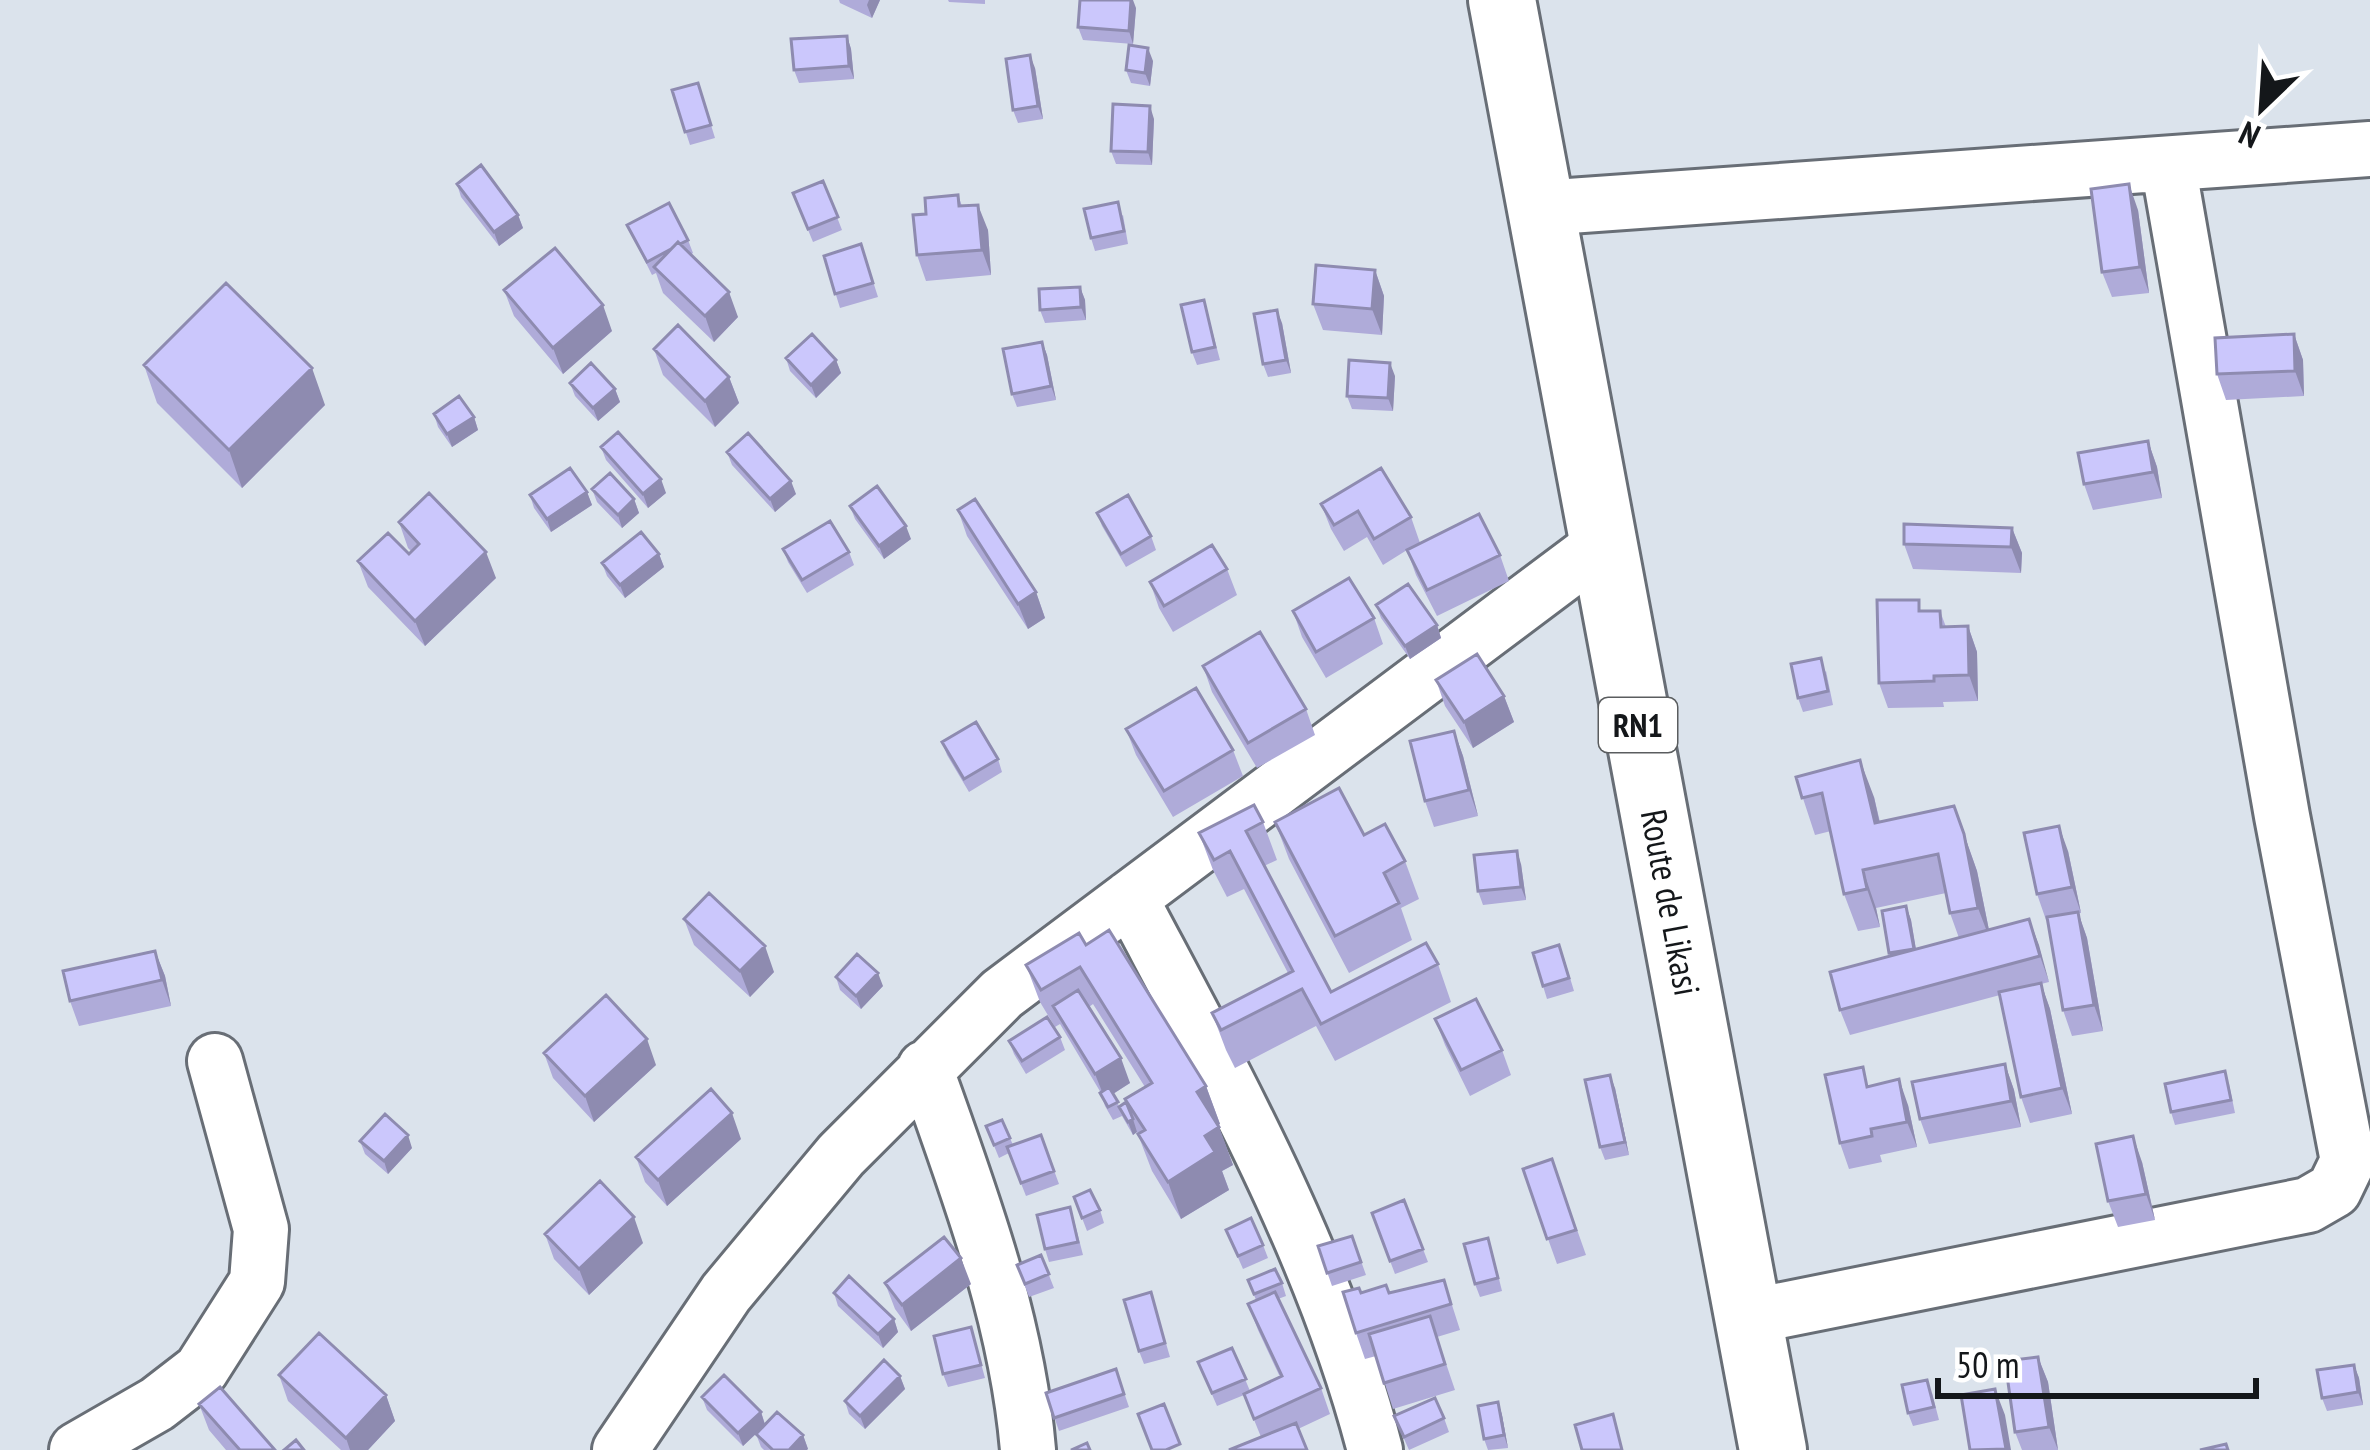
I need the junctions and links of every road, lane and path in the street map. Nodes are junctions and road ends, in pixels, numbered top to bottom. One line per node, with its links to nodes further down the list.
1 (1502, 0): 4 (highway, Route de Likasi / RN1)
2 (2370, 149): 3 (street)
3 (2168, 164): 4 (street); 9 (street)
4 (1541, 208): 5 (highway, Route de Likasi / RN1)
5 (1604, 543): 6 (street); 9 (highway, Route de Likasi / RN1)
6 (1130, 898): 8 (street); 13 (street)
7 (215, 1061): 10 (street)
8 (925, 1068): 11 (street); 12 (street)
9 (1748, 1317): 14 (highway, Route de Likasi / RN1)
10 (77, 1450)
11 (620, 1450)
12 (1028, 1450)
13 (1375, 1450)
14 (1773, 1450)

